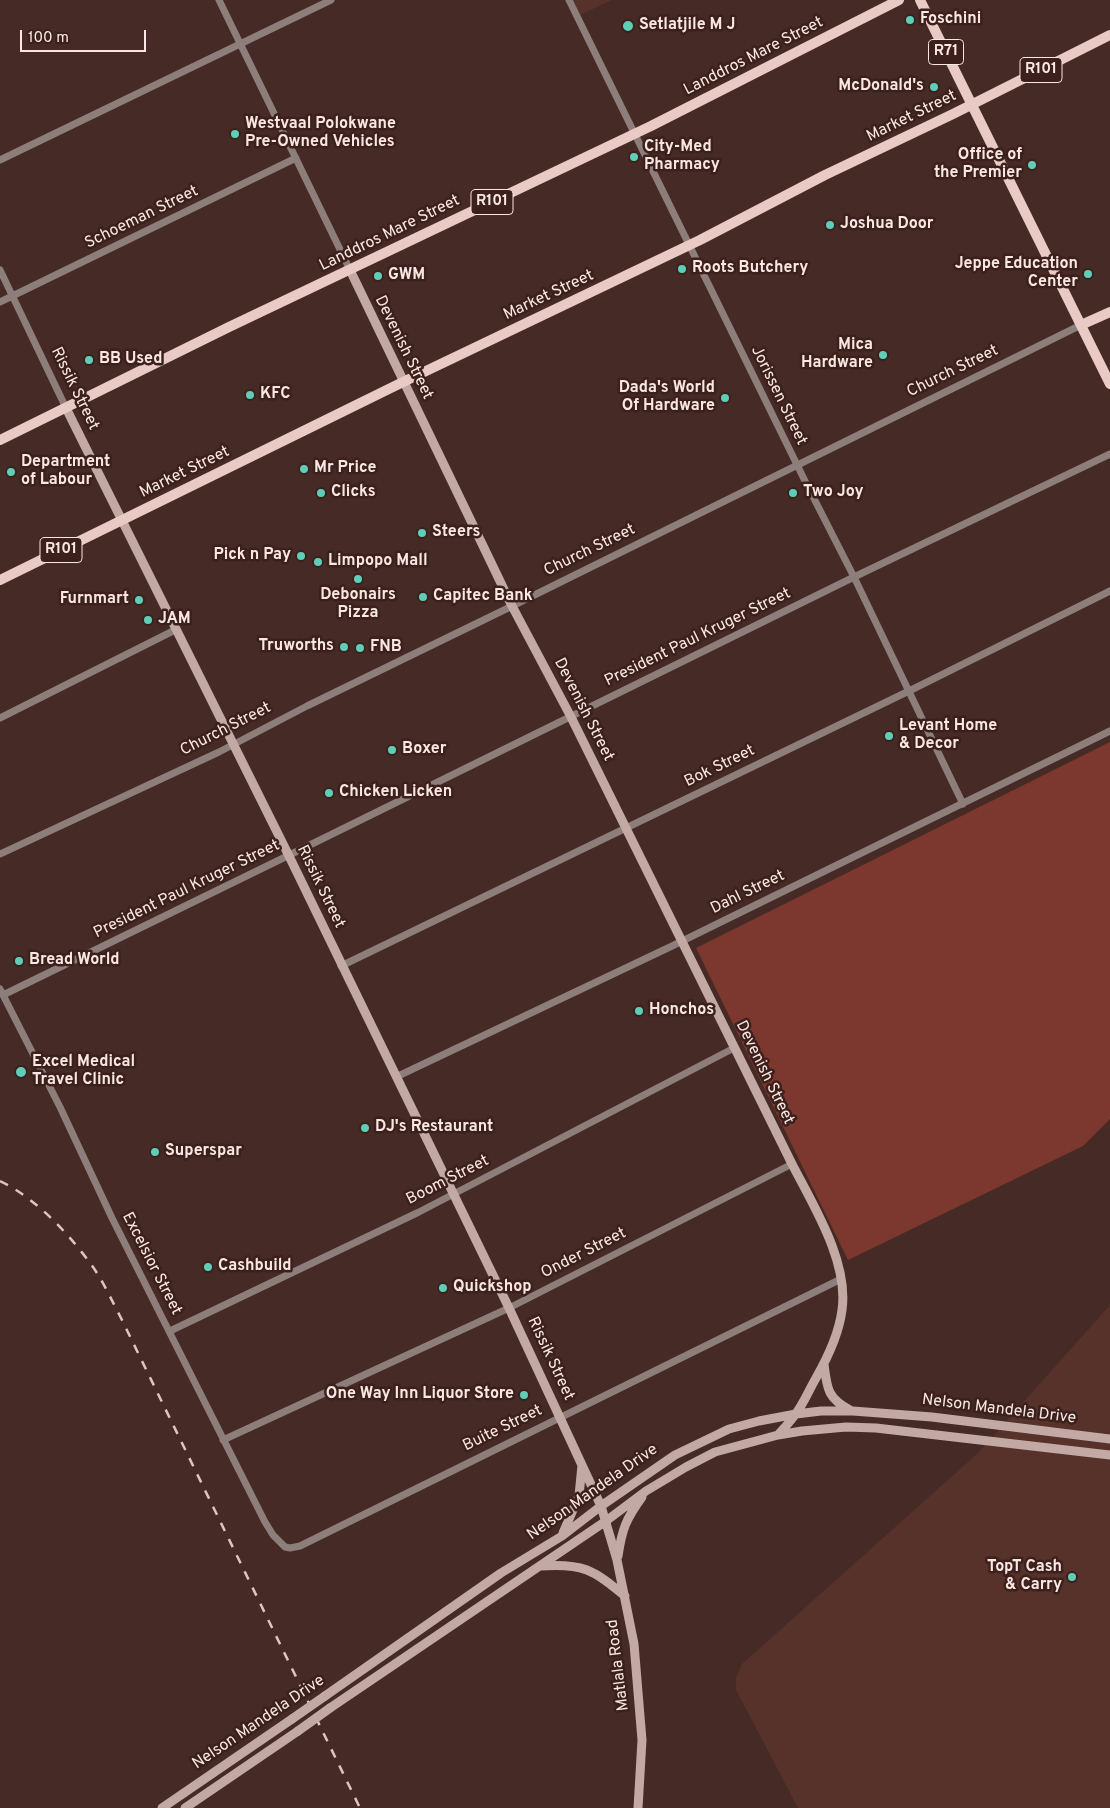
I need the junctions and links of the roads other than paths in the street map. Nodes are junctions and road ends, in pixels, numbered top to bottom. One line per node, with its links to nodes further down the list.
1 (219, 0): 7 (street, Devenish Street)
2 (331, 0): 7 (street)
3 (569, 0): 9 (street, Jorissen Street)
4 (899, 0): 9 (main road, Landdros Mare Street / R101)
5 (920, 0): 8 (main road, R71)
6 (1110, 36): 8 (main road, Market Street / R101)
7 (242, 45): 10 (street, Devenish Street); 11 (street)
8 (972, 104): 12 (main road, Market Street / R101); 18 (main road)
9 (634, 134): 12 (street, Jorissen Street); 14 (main road, Landdros Mare Street / R101)
10 (296, 158): 14 (street, Devenish Street); 15 (street, Schoeman Street)
11 (0, 160)
12 (689, 246): 19 (main road, Market Street / R101); 24 (street, Jorissen Street)
13 (0, 270): 15 (street, Rissik Street)
14 (350, 270): 19 (main road, Devenish Street); 21 (main road, Landdros Mare Street / R101)
15 (12, 296): 16 (street, Schoeman Street); 21 (street, Rissik Street)
16 (0, 302)
17 (1110, 312): 18 (main road, Church Street)
18 (1081, 325): 20 (main road); 24 (street, Church Street)
19 (403, 382): 25 (main road, Market Street / R101); 29 (main road, Devenish Street)
20 (1110, 384)
21 (66, 408): 22 (main road, Landdros Mare Street / R101); 25 (main road, Rissik Street)
22 (0, 440)
23 (1110, 454): 26 (street, President Paul Kruger Street)
24 (797, 466): 26 (street, Jorissen Street); 29 (street, Church Street)
25 (122, 520): 27 (main road, Market Street / R101); 30 (main road, Rissik Street)
26 (854, 576): 31 (street, Jorissen Street); 32 (street, President Paul Kruger Street)
27 (0, 580)
28 (1110, 591): 31 (street, Bok Street)
29 (512, 606): 32 (main road, Devenish Street); 35 (street, Church Street)
30 (175, 630): 33 (street); 35 (main road, Rissik Street)
31 (910, 691): 36 (street, Jorissen Street); 37 (street, Bok Street)
32 (571, 716): 37 (main road, Devenish Street); 39 (street, President Paul Kruger Street)
33 (0, 718)
34 (1110, 731): 36 (street, Dahl Street)
35 (233, 744): 38 (street, Church Street); 39 (main road, Rissik Street)
36 (963, 804): 40 (street, Dahl Street)
37 (625, 828): 40 (main road, Devenish Street); 41 (street, Bok Street)
38 (0, 854)
39 (289, 856): 41 (main road, Rissik Street); 42 (street, President Paul Kruger Street)
40 (682, 940): 43 (main road, Devenish Street); 44 (street, Dahl Street)
41 (341, 966): 44 (main road, Rissik Street)
42 (2, 992): 49 (street, Excelsior Street)
43 (734, 1048): 45 (main road, Devenish Street); 46 (street, Boom Street)
44 (396, 1077): 46 (main road, Rissik Street)
45 (792, 1164): 47 (main road, Devenish Street); 48 (street, Onder Street)
46 (453, 1194): 48 (main road, Rissik Street); 49 (street, Boom Street)
47 (841, 1279): 50 (main road, Devenish Street); 53 (street, Buite Street)
48 (509, 1308): 53 (main road, Rissik Street); 56 (street, Onder Street)
49 (170, 1331): 56 (street, Excelsior Street)
50 (824, 1364): 51 (main road); 52 (main road, Devenish Street)
51 (853, 1411): 52 (main road, Nelson Mandela Drive); 55 (main road, Nelson Mandela Drive)
52 (796, 1414): 54 (main road, Devenish Street); 60 (main road, Nelson Mandela Drive)
53 (560, 1416): 58 (main road, Rissik Street); 63 (street, Buite Street)
54 (778, 1435): 57 (main road, Nelson Mandela Drive); 59 (main road, Nelson Mandela Drive)
55 (1110, 1439)
56 (223, 1440): 63 (street, Excelsior Street)
57 (1110, 1455)
58 (582, 1462): 60 (main road, Rissik Street); 62 (main road)
59 (646, 1491): 61 (main road, Nelson Mandela Drive); 64 (main road)
60 (601, 1506): 61 (main road, Rissik Street); 62 (main road, Nelson Mandela Drive)
61 (606, 1521): 64 (main road, Matlala Road); 65 (main road, Nelson Mandela Drive)
62 (562, 1536): 67 (main road, Nelson Mandela Drive, bridge)
63 (285, 1546)
64 (617, 1560): 66 (main road, Matlala Road)
65 (538, 1566): 66 (main road); 68 (main road, Nelson Mandela Drive, bridge)
66 (625, 1598): 69 (main road, Matlala Road)
67 (162, 1808)
68 (185, 1808)
69 (638, 1808)

